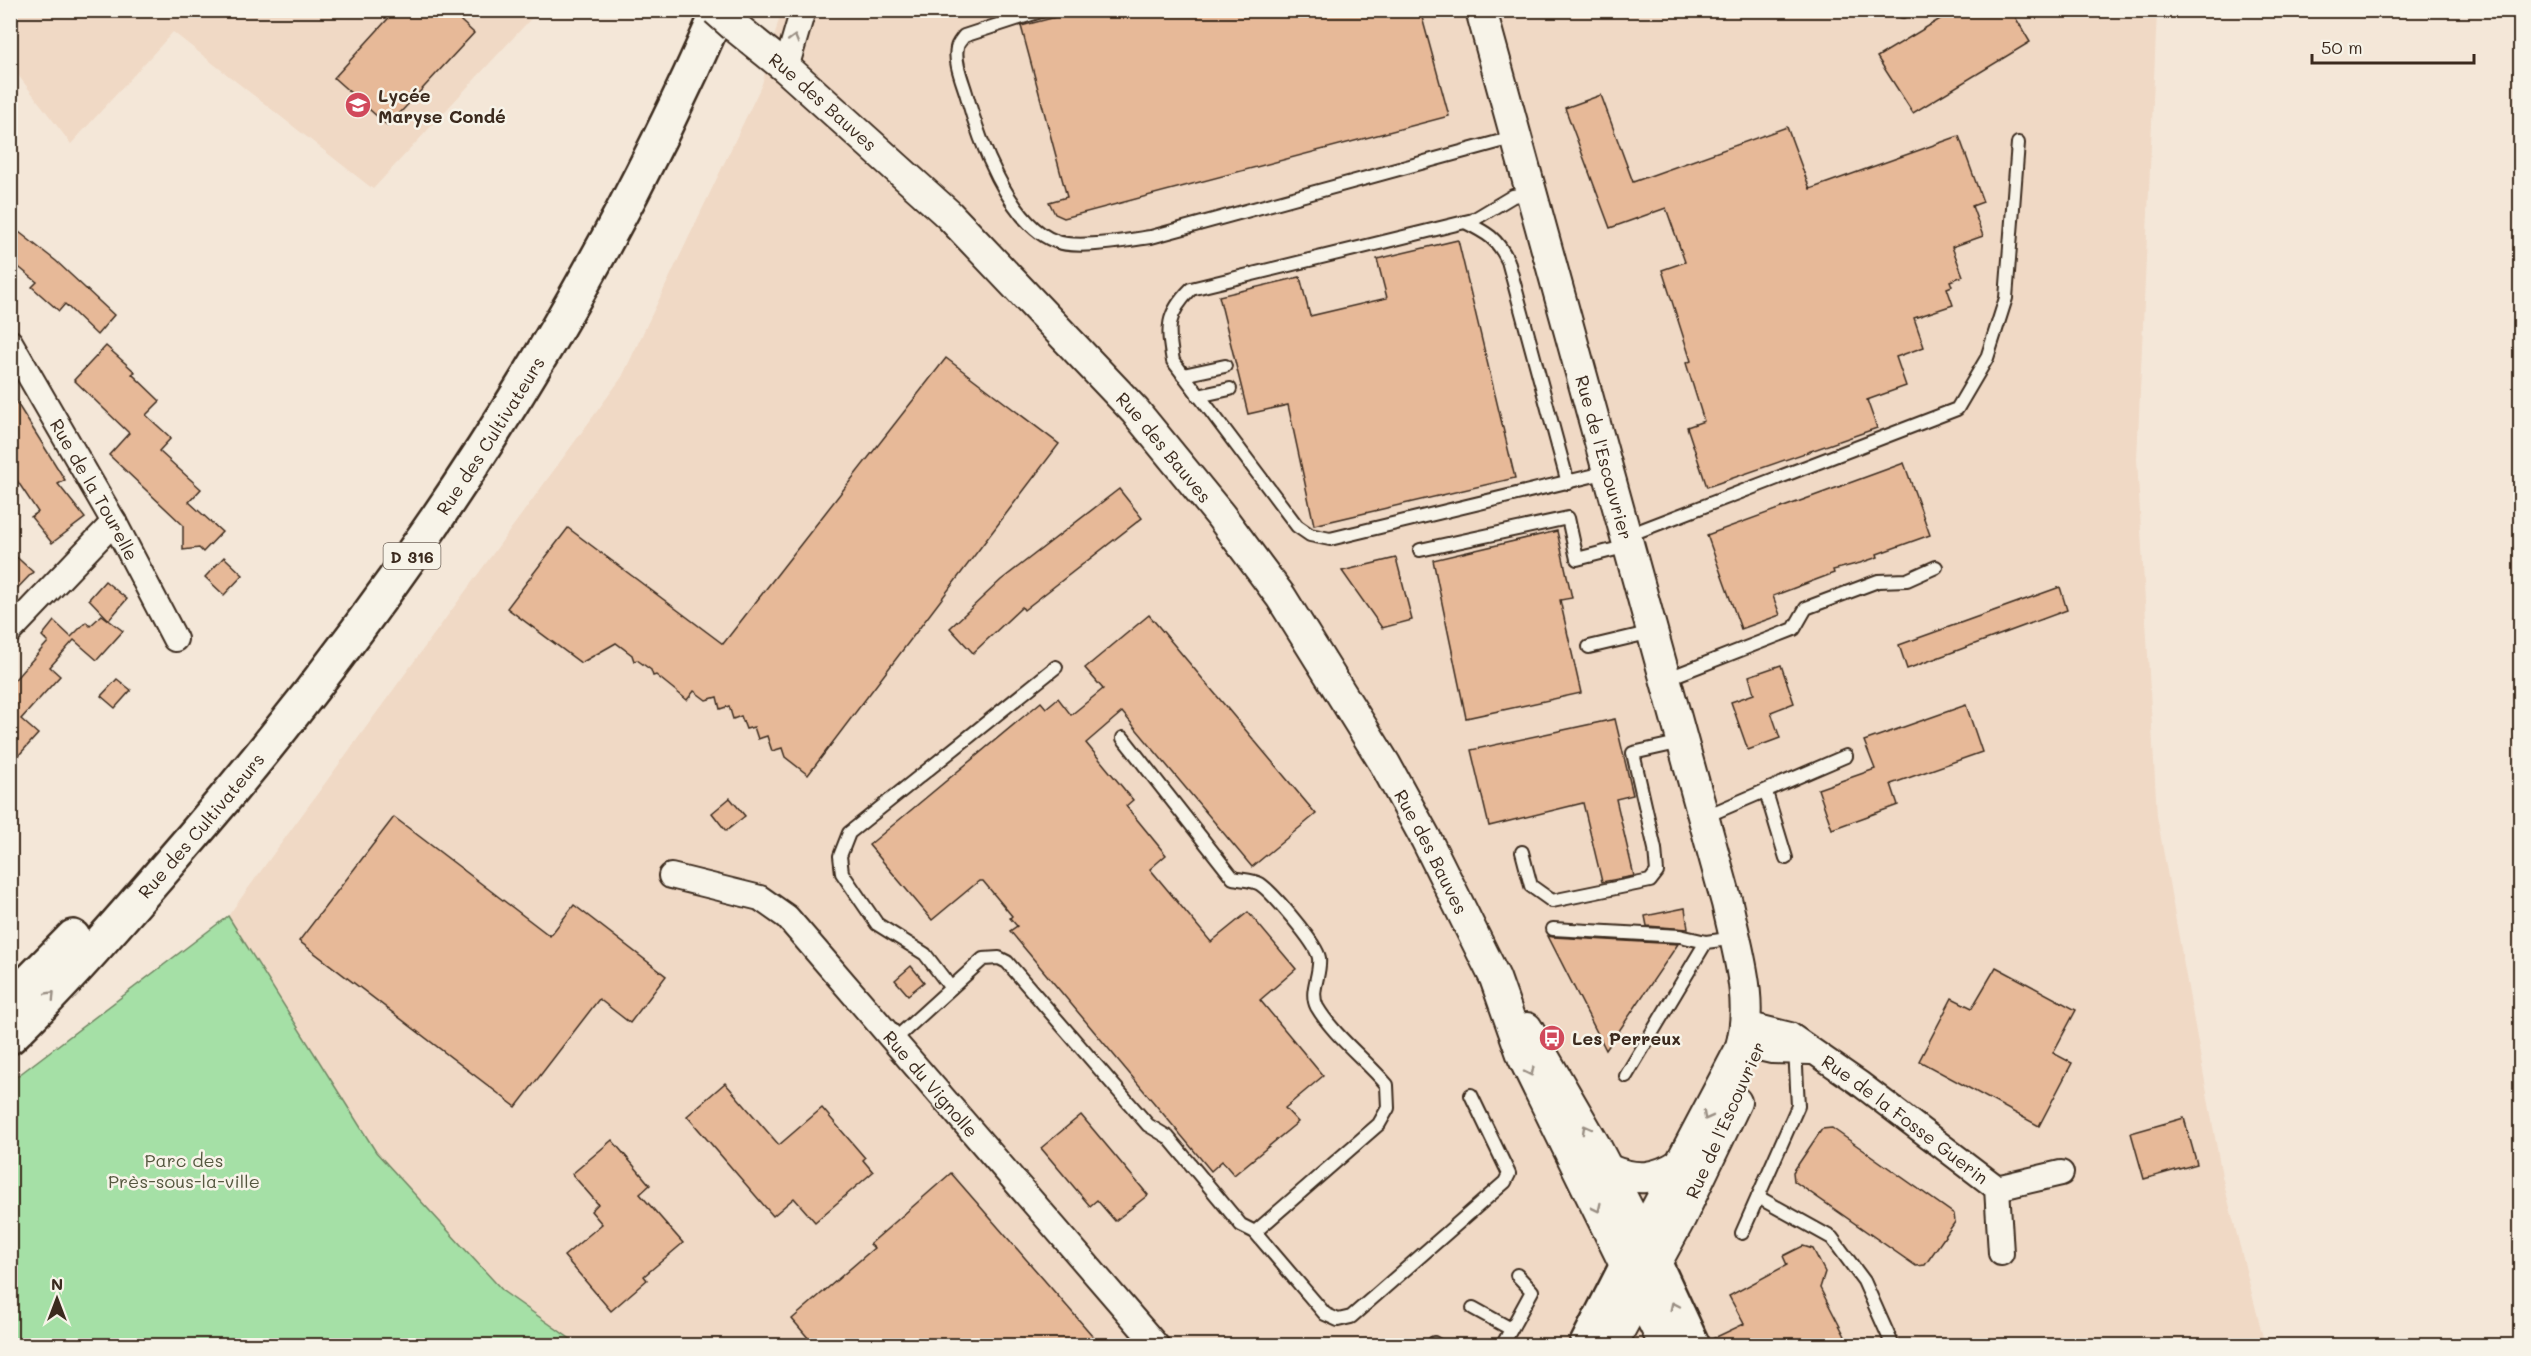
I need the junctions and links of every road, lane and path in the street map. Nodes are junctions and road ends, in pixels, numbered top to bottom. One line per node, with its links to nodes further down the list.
1 (698, 10): 40 (main road, Rue des Cultivateurs / D 316)
2 (803, 10): 6 (street, one-way to 2)
3 (1044, 10): 7 (lane)
4 (1481, 10): 7 (street, Rue de l'Escouvrier)
5 (723, 16): 6 (street, Rue des Bauves); 42 (main road, Rue des Cultivateurs / D 316, one-way to 5)
6 (786, 69): 38 (street, Rue des Bauves)
7 (1516, 136): 9 (street, Rue de l'Escouvrier)
8 (2018, 143): 19 (lane)
9 (1531, 193): 10 (lane); 16 (street, Rue de l'Escouvrier)
10 (1465, 222): 13 (lane); 17 (lane)
11 (10, 342): 18 (street, Rue de la Tourelle)
12 (1226, 366): 13 (lane)
13 (1183, 375): 15 (lane)
14 (1230, 389): 15 (lane)
15 (1198, 396): 17 (lane)
16 (1608, 472): 17 (lane); 19 (street, Rue de l'Escouvrier)
17 (1568, 483)
18 (114, 522): 22 (street); 24 (street, Rue de la Tourelle)
19 (1627, 541): 20 (lane); 23 (street, Rue de l'Escouvrier)
20 (1420, 550)
21 (1936, 567): 27 (lane)
22 (10, 631)
23 (1652, 632): 25 (lane); 27 (street, Rue de l'Escouvrier)
24 (175, 639)
25 (1589, 647)
26 (1056, 667): 39 (lane)
27 (1665, 679): 29 (street, Rue de l'Escouvrier)
28 (1123, 738): 52 (lane)
29 (1682, 742): 32 (street, Rue de l'Escouvrier); 33 (lane)
30 (1846, 756): 31 (lane)
31 (1766, 792): 32 (lane); 34 (lane)
32 (1703, 817): 37 (street, Rue de l'Escouvrier)
33 (1522, 852)
34 (1786, 858)
35 (671, 876): 43 (street, Rue du Vignolle)
36 (1553, 929): 37 (lane)
37 (1728, 940): 41 (street, Rue de l'Escouvrier); 45 (lane)
38 (1495, 978): 48 (street, Rue des Bauves, one-way to 38); 55 (street, Rue des Bauves, one-way to 55)
39 (951, 987): 43 (lane); 52 (lane)
40 (10, 1001)
41 (1753, 1036): 44 (street, Rue de la Fosse Guerin); 47 (street, Rue de l'Escouvrier, one-way to 47); 55 (street, Rue de l'Escouvrier)
42 (10, 1037)
43 (894, 1040): 59 (street, Rue du Vignolle)
44 (1800, 1048): 50 (street, Rue de la Fosse Guerin); 51 (lane)
45 (1626, 1076)
46 (1471, 1095): 52 (lane)
47 (1680, 1164): 48 (street); 55 (street)
48 (1608, 1170): 55 (street, Rue des Bauves)
49 (2061, 1173): 50 (street, Rue de la Fosse Guerin)
50 (1997, 1188): 54 (street, Rue de la Fosse Guerin)
51 (1758, 1197): 53 (lane); 65 (lane)
52 (1255, 1232)
53 (1742, 1233)
54 (2001, 1253)
55 (1643, 1273): 61 (main road); 62 (street); 63 (street); 64 (main road, one-way to 55)
56 (1517, 1275): 58 (lane)
57 (1473, 1308): 58 (lane)
58 (1511, 1329): 60 (lane)
59 (1157, 1346)
60 (1502, 1346)
61 (1586, 1346)
62 (1611, 1346)
63 (1665, 1346)
64 (1693, 1346)
65 (1893, 1346)

